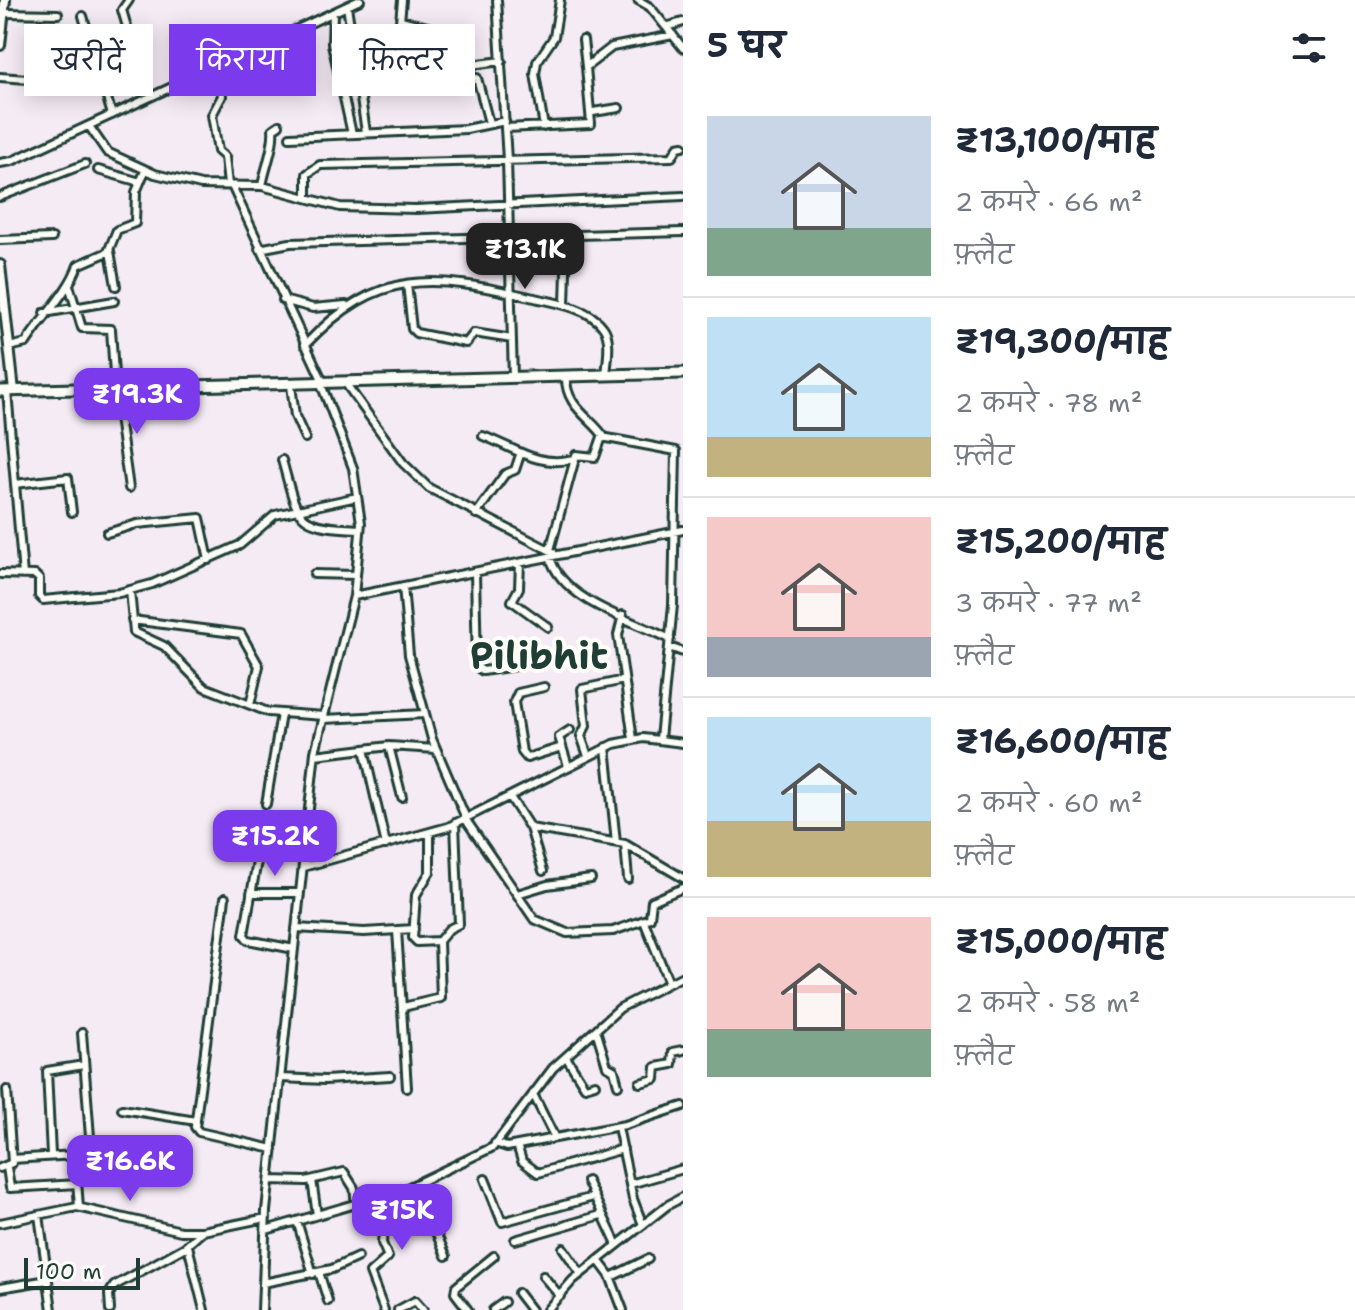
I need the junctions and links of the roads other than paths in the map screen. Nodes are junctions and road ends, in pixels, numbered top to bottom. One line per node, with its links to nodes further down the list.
1 (5, 0): 9 (street)
2 (129, 0): 15 (street)
3 (360, 0): 8 (street)
4 (402, 0): 13 (street)
5 (497, 0): 23 (street)
6 (560, 0): 37 (street)
7 (638, 0): 18 (street)
8 (347, 6): 10 (street); 38 (street)
9 (4, 13): 11 (street); 21 (street)
10 (333, 13): 16 (street); 39 (street)
11 (58, 14)
12 (83, 16): 32 (street)
13 (401, 20): 17 (street); 23 (street)
14 (683, 22): 18 (street)
15 (129, 24)
16 (309, 24)
17 (401, 24)
18 (666, 27): 19 (street)
19 (673, 35): 22 (street); 24 (street)
20 (583, 40): 24 (street)
21 (0, 45)
22 (683, 48)
23 (502, 61): 35 (street)
24 (586, 67): 31 (street)
25 (0, 77): 27 (street)
26 (477, 78): 33 (street)
27 (24, 79)
28 (169, 88): 32 (street)
29 (222, 96): 48 (street)
30 (619, 108): 31 (street)
31 (593, 112): 37 (street)
32 (112, 115): 36 (street)
33 (489, 123): 35 (street); 38 (street)
34 (279, 125): 49 (street)
35 (505, 125): 37 (street); 42 (street)
36 (89, 126): 43 (street); 46 (street)
37 (544, 127)
38 (366, 132): 39 (street)
39 (352, 134): 40 (street)
40 (290, 137)
41 (683, 146): 42 (street)
42 (507, 160): 52 (street); 53 (street)
43 (0, 163)
44 (85, 164): 51 (street)
45 (98, 170): 47 (street)
46 (146, 171): 47 (street); 48 (street)
47 (140, 182): 60 (street)
48 (230, 186): 49 (street); 59 (street)
49 (262, 186): 52 (street)
50 (683, 196): 53 (street)
51 (0, 197)
52 (307, 198): 53 (street)
53 (508, 205): 56 (street)
54 (683, 232): 55 (street)
55 (567, 236): 56 (street); 70 (street)
56 (509, 237): 59 (street); 66 (street)
57 (52, 238): 58 (street)
58 (0, 240)
59 (259, 249): 67 (street)
60 (110, 251): 64 (street); 65 (street)
61 (0, 265): 62 (street)
62 (1, 281): 75 (street)
63 (407, 284): 66 (street); 69 (street); 73 (street)
64 (69, 285): 71 (street); 72 (street)
65 (116, 286)
66 (510, 293): 70 (street); 73 (street)
67 (283, 300): 69 (street); 74 (street)
68 (114, 301): 71 (street)
69 (349, 304): 74 (street)
70 (565, 305): 77 (street)
71 (76, 308): 72 (street); 83 (street)
72 (44, 313): 75 (street)
73 (512, 339): 79 (street)
74 (305, 345): 80 (street)
75 (9, 347): 84 (street)
76 (683, 373): 77 (main road)
77 (606, 375): 78 (main road)
78 (566, 376): 79 (main road); 87 (street)
79 (513, 378): 81 (main road)
80 (323, 384): 81 (main road); 82 (main road); 94 (street)
81 (346, 384): 97 (street)
82 (291, 385): 83 (main road); 86 (street)
83 (115, 389): 84 (main road); 93 (street)
84 (7, 391): 92 (street)
85 (483, 436): 88 (street)
86 (305, 438)
87 (605, 438): 89 (street); 91 (street)
88 (520, 455): 89 (street); 97 (street)
89 (574, 459): 103 (street)
90 (282, 460): 95 (street)
91 (680, 461): 99 (street)
92 (15, 484): 96 (street); 109 (street)
93 (129, 488)
94 (357, 497): 95 (street); 98 (street)
95 (296, 510): 98 (street); 104 (street)
96 (72, 512)
97 (476, 514): 103 (street)
98 (360, 529): 110 (street)
99 (679, 531): 101 (street); 103 (street)
100 (107, 533): 104 (street)
101 (674, 547): 102 (street); 117 (street)
102 (683, 549)
103 (550, 554): 105 (street); 114 (street)
104 (209, 560): 112 (street)
105 (520, 563): 106 (street); 116 (street)
106 (475, 572): 111 (street); 120 (street)
107 (0, 574): 109 (street)
108 (314, 574): 110 (street)
109 (23, 575): 112 (street)
110 (356, 575): 113 (street)
111 (403, 586): 113 (street); 125 (street)
112 (130, 590): 115 (street)
113 (354, 596): 126 (street)
114 (623, 615): 117 (street); 121 (street)
115 (132, 620): 123 (street); 123 (street)
116 (548, 627)
117 (670, 639): 118 (street)
118 (669, 647): 119 (street); 129 (street)
119 (683, 652)
120 (521, 665)
121 (624, 680): 128 (street); 137 (street)
122 (544, 687): 132 (street)
123 (250, 705): 124 (street)
124 (279, 714): 126 (street); 141 (street)
125 (425, 714): 126 (street); 135 (street)
126 (324, 718): 136 (street)
127 (570, 730): 132 (street)
128 (633, 739): 129 (street); 133 (street)
129 (660, 739): 130 (street)
130 (683, 743)
131 (389, 746): 134 (street); 135 (street); 139 (street)
132 (562, 747): 138 (street)
133 (606, 747): 137 (street); 146 (street)
134 (364, 749): 136 (street); 148 (street)
135 (436, 749): 142 (street)
136 (315, 755): 150 (street)
137 (588, 756): 138 (street)
138 (568, 766): 140 (street)
139 (402, 797)
140 (510, 797): 142 (street); 144 (street)
141 (266, 804)
142 (466, 818): 143 (street); 158 (street)
143 (455, 823): 145 (street); 164 (street)
144 (530, 828): 146 (street); 151 (street)
145 (430, 833): 148 (street); 162 (street)
146 (616, 842): 147 (street)
147 (625, 844): 152 (street); 154 (street)
148 (386, 845): 150 (street)
149 (257, 861): 156 (street)
150 (303, 867): 157 (street)
151 (543, 871)
152 (683, 878)
153 (591, 879): 158 (street)
154 (628, 879)
155 (683, 888): 160 (street)
156 (251, 893): 157 (street); 165 (street)
157 (300, 893): 161 (street)
158 (517, 894): 160 (street)
159 (225, 898): 186 (street)
160 (644, 921): 167 (street)
161 (296, 928): 163 (street); 165 (street)
162 (414, 929): 163 (street); 164 (street)
163 (397, 930): 168 (street)
164 (439, 941): 168 (street)
165 (294, 949): 175 (street)
166 (683, 976): 167 (street)
167 (669, 983): 169 (street)
168 (403, 1007): 179 (street)
169 (596, 1030): 172 (street); 178 (street)
170 (82, 1033): 173 (street)
171 (683, 1050): 176 (street)
172 (566, 1057): 177 (street); 181 (street)
173 (84, 1065): 193 (street); 194 (street)
174 (390, 1076): 175 (street)
175 (281, 1078): 191 (street)
176 (640, 1083)
177 (595, 1084)
178 (618, 1085)
179 (407, 1088)
180 (7, 1090): 184 (street)
181 (533, 1094): 188 (street); 189 (street)
182 (683, 1106): 187 (street)
183 (0, 1109): 184 (street)
184 (9, 1109): 195 (street)
185 (122, 1109): 186 (street)
186 (196, 1121): 191 (street)
187 (618, 1127): 188 (street); 192 (street)
188 (554, 1136): 190 (street)
189 (495, 1143): 190 (street); 204 (street)
190 (517, 1145): 192 (street)
191 (273, 1149): 199 (street)
192 (623, 1149): 203 (street)
193 (51, 1155): 194 (street); 195 (street)
194 (75, 1155): 202 (street)
195 (12, 1159): 196 (street)
196 (3, 1168): 202 (street)
197 (683, 1169): 203 (street)
198 (485, 1179): 205 (street)
199 (270, 1180): 200 (street); 214 (street)
200 (312, 1180): 208 (street); 212 (street)
201 (587, 1181): 205 (street)
202 (78, 1184): 209 (street)
203 (630, 1184): 217 (street)
204 (407, 1188): 206 (street); 224 (street)
205 (593, 1197): 213 (street)
206 (375, 1198): 208 (street); 244 (street)
207 (681, 1198): 210 (street); 217 (street)
208 (356, 1204): 212 (street)
209 (79, 1207): 211 (street); 219 (street)
210 (683, 1208)
211 (39, 1215): 216 (street); 233 (street)
212 (317, 1215): 215 (street)
213 (601, 1215): 220 (street); 221 (street)
214 (266, 1218): 218 (street); 219 (street)
215 (297, 1221): 218 (street); 229 (street)
216 (0, 1223)
217 (643, 1225): 221 (street)
218 (266, 1230): 234 (street)
219 (203, 1231): 222 (street)
220 (515, 1240)
221 (617, 1245): 228 (street)
222 (188, 1246): 241 (street); 242 (street)
223 (563, 1248): 230 (street)
224 (446, 1256)
225 (494, 1256): 247 (street)
226 (358, 1257): 229 (street)
227 (648, 1259): 232 (street)
228 (598, 1260): 230 (street); 232 (street)
229 (316, 1273): 234 (street); 238 (street)
230 (581, 1274): 237 (street)
231 (543, 1276): 237 (street)
232 (611, 1277): 251 (street)
233 (48, 1280): 235 (street); 240 (street)
234 (263, 1283): 243 (street)
235 (0, 1288)
236 (518, 1293): 249 (street)
237 (560, 1296): 250 (street)
238 (328, 1301)
239 (504, 1302): 248 (street)
240 (52, 1310)
241 (110, 1310)
242 (204, 1310)
243 (262, 1310)
244 (384, 1310)
245 (398, 1310): 246 (street)
246 (423, 1310)
247 (468, 1310)
248 (493, 1310)
249 (531, 1310)
250 (547, 1310)
251 (623, 1310)

